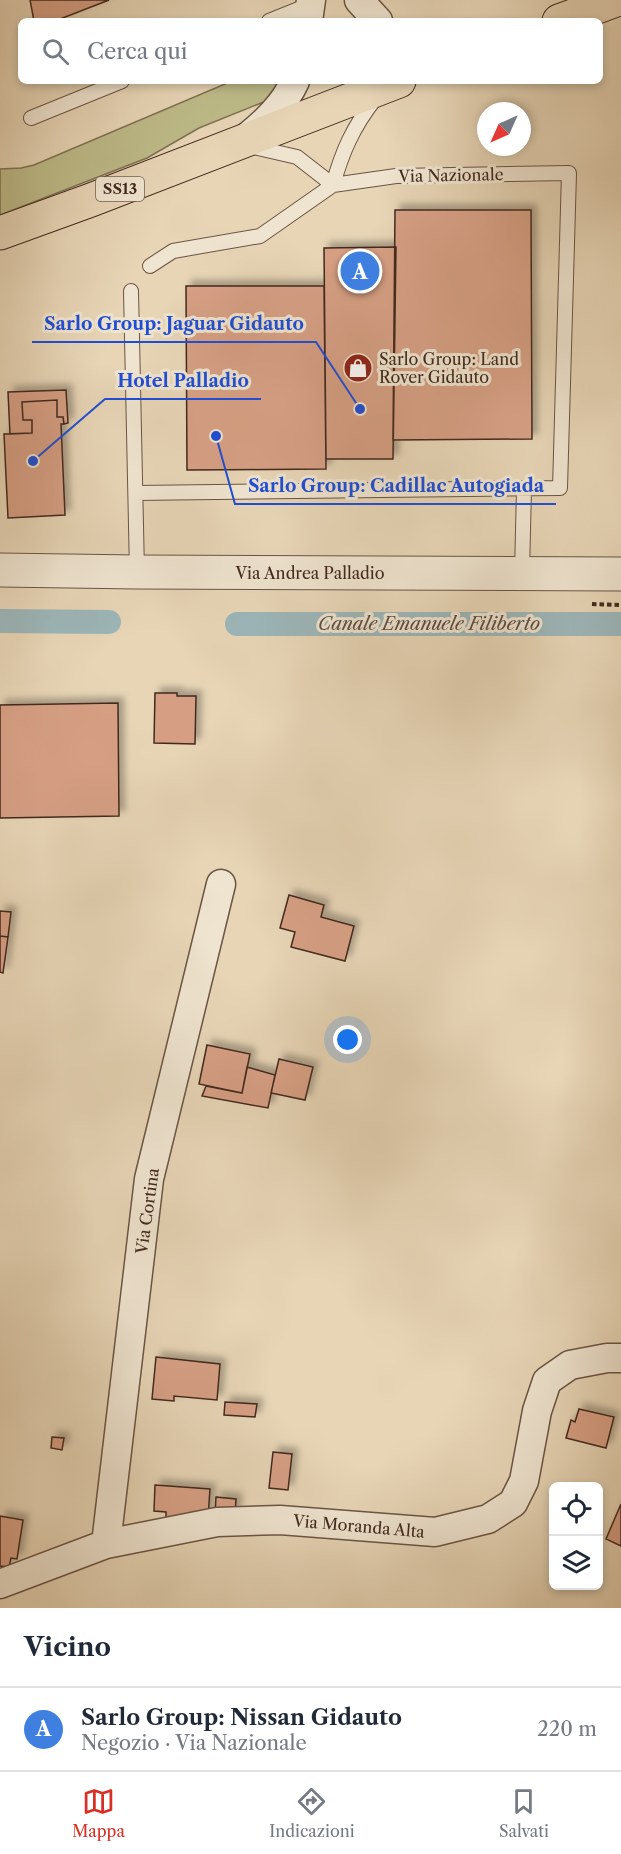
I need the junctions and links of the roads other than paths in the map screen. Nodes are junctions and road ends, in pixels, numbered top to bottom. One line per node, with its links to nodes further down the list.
1 (353, 0): 6 (street)
2 (359, 0): 7 (street)
3 (616, 0): 8 (main road)
4 (313, 9): 5 (lane)
5 (280, 18)
6 (356, 18)
7 (375, 18)
8 (567, 18)
9 (115, 84): 12 (lane)
10 (294, 84): 13 (street)
11 (371, 85): 13 (main road, SS13); 14 (lane)
12 (31, 118)
13 (238, 144): 14 (lane); 15 (main road, SS13)
14 (333, 185): 16 (lane, Via Nazionale); 18 (lane, Via Nazionale)
15 (0, 233)
16 (150, 266)
17 (131, 291): 19 (lane)
18 (525, 489): 19 (lane); 22 (lane)
19 (136, 493): 21 (lane)
20 (0, 570): 21 (street, Via Andrea Palladio)
21 (137, 572): 22 (street, Via Andrea Palladio)
22 (522, 573): 23 (street, Via Andrea Palladio)
23 (621, 574)
24 (221, 884): 26 (street, Via Cortina)
25 (621, 1358): 26 (street, Via Moranda Alta)
26 (106, 1544): 27 (street, Via Moranda Alta)
27 (0, 1584)

